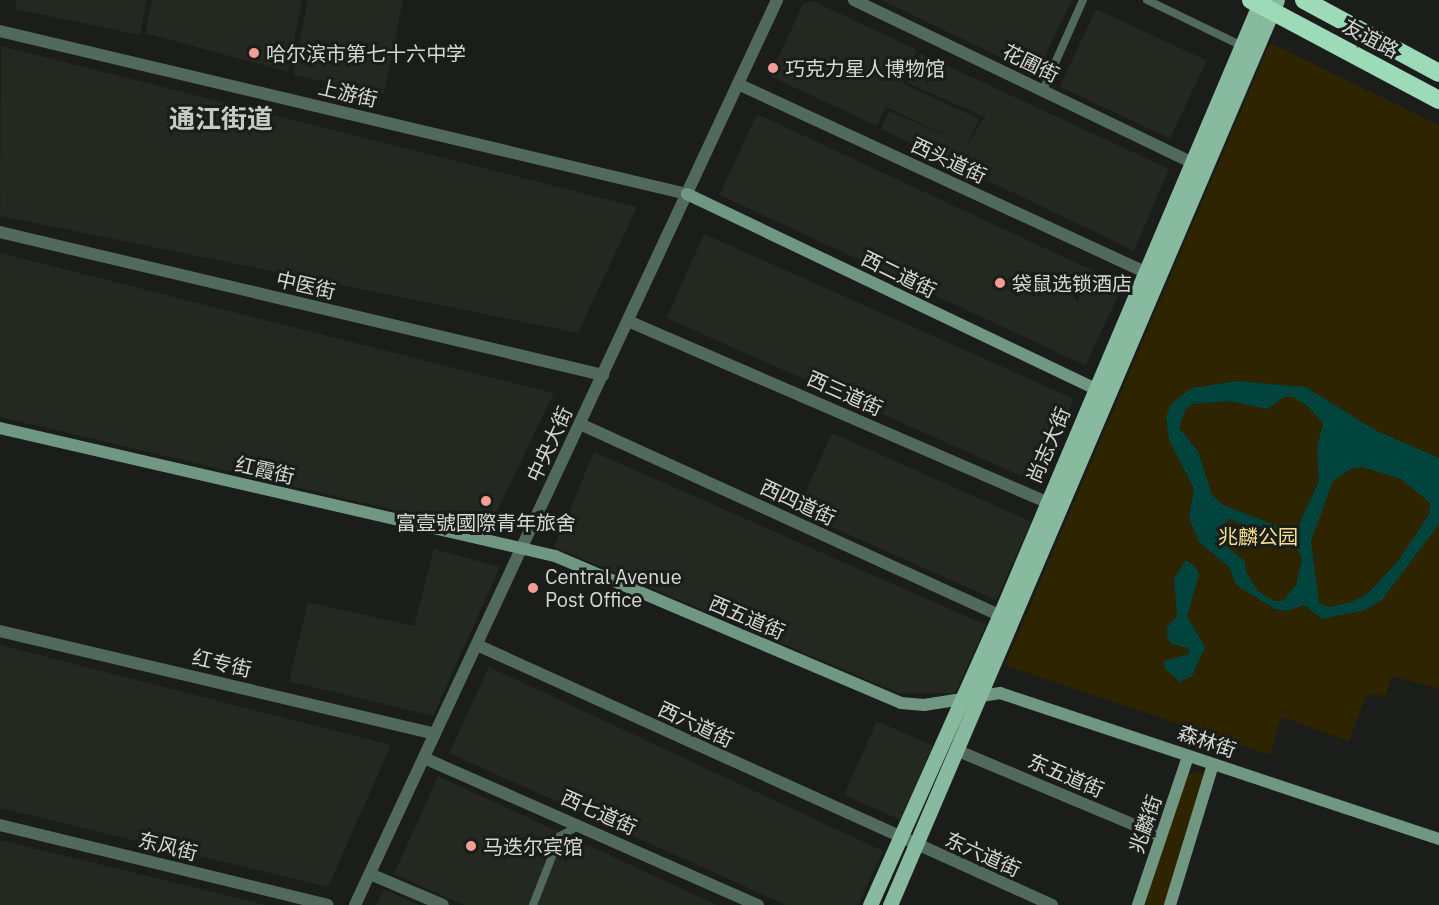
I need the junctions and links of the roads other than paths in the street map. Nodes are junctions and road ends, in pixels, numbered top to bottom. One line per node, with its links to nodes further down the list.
1 (777, 0): 10 (street, 中央大街)
2 (854, 0): 11 (street, 花圃街)
3 (1083, 0): 11 (lane)
4 (1146, 0): 8 (lane)
5 (1304, 0): 9 (highway, 友谊路)
6 (1264, 3): 8 (main road, 尚志大街); 12 (highway, 友谊路); 27 (main road, 尚志大街)
7 (0, 31): 14 (street, 上游街)
8 (1242, 46): 13 (main road, 尚志大街)
9 (1439, 73)
10 (738, 84): 14 (street, 中央大街); 16 (street, 西头道街)
11 (1043, 90): 13 (street, 花圃街)
12 (1439, 100)
13 (1191, 162): 16 (main road, 尚志大街)
14 (687, 194): 17 (street, 中央大街); 19 (main road, 西二道街)
15 (0, 232): 18 (street, 中医街)
16 (1144, 272): 19 (main road, 尚志大街)
17 (628, 321): 18 (street, 中央大街); 22 (street, 西三道街)
18 (603, 375): 20 (street, 中央大街)
19 (1095, 389): 22 (main road, 尚志大街)
20 (580, 423): 23 (street, 中央大街); 24 (street, 西四道街)
21 (0, 428): 23 (main road, 红霞街)
22 (1047, 502): 24 (main road, 尚志大街)
23 (521, 549): 26 (street, 中央大街); 28 (main road, 西五道街)
24 (1000, 615): 28 (main road, 尚志大街)
25 (0, 631): 29 (street, 红专街)
26 (477, 645): 29 (street, 中央大街); 37 (street, 西六道街)
27 (978, 697): 28 (main road, 森林街); 30 (main road, 尚志大街); 31 (main road, 森林街)
28 (961, 700): 37 (main road, 尚志大街)
29 (435, 734): 32 (street, 中央大街)
30 (956, 750): 36 (street, 东五道街); 39 (main road, 尚志大街)
31 (1188, 756): 33 (main road, 森林街); 36 (main road, 兆麟街)
32 (424, 758): 35 (street, 西七道街); 40 (street, 中央大街)
33 (1213, 764): 38 (main road, 森林街); 50 (main road)
34 (0, 825): 41 (street, 东风街)
35 (583, 825): 44 (lane); 45 (street, 西七道街)
36 (1161, 836): 49 (main road, 兆麟街)
37 (899, 839): 39 (street, 东六道街); 46 (main road, 尚志大街)
38 (1439, 839)
39 (915, 845): 47 (main road, 尚志大街); 48 (street, 东六道街)
40 (370, 874): 42 (street, 中央大街); 43 (street)
41 (327, 905)
42 (355, 905)
43 (443, 905)
44 (533, 905)
45 (758, 905)
46 (870, 905)
47 (890, 905)
48 (1052, 905)
49 (1138, 905)
50 (1170, 905)

